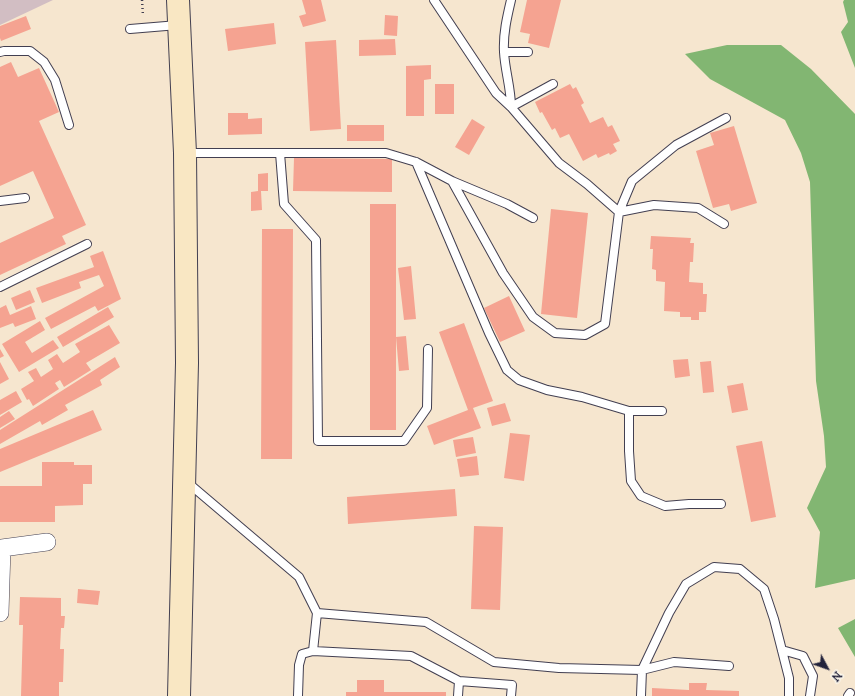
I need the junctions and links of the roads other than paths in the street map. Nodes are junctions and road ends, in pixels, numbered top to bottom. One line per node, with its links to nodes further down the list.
1 (178, 0): 4 (main road)
2 (434, 0): 10 (lane)
3 (511, 0): 7 (lane)
4 (180, 25): 5 (lane); 13 (main road)
5 (130, 30)
6 (0, 52): 12 (lane)
7 (504, 52): 8 (lane); 10 (lane)
8 (528, 52)
9 (553, 84): 10 (lane)
10 (511, 107): 19 (lane)
11 (726, 118): 19 (lane)
12 (69, 125)
13 (186, 153): 14 (lane); 27 (main road)
14 (280, 153): 15 (lane); 24 (lane)
15 (416, 162): 16 (lane); 25 (lane)
16 (452, 181): 19 (lane); 20 (lane)
17 (25, 198): 18 (lane)
18 (0, 201)
19 (619, 212): 21 (lane)
20 (533, 218)
21 (724, 224)
22 (87, 244): 23 (lane)
23 (0, 287)
24 (428, 349)
25 (629, 411): 26 (lane); 28 (lane)
26 (662, 411)
27 (184, 479): 31 (lane); 37 (main road)
28 (720, 504)
29 (47, 542): 30 (street)
30 (0, 613)
31 (317, 613): 33 (lane); 35 (lane)
32 (782, 650): 35 (lane); 42 (lane); 43 (lane)
33 (313, 651): 36 (lane); 38 (lane)
34 (729, 666): 35 (lane)
35 (642, 670): 41 (lane)
36 (459, 681): 39 (lane); 40 (lane)
37 (176, 694)
38 (298, 696)
39 (458, 696)
40 (511, 696)
41 (640, 696)
42 (789, 696)
43 (810, 696)

